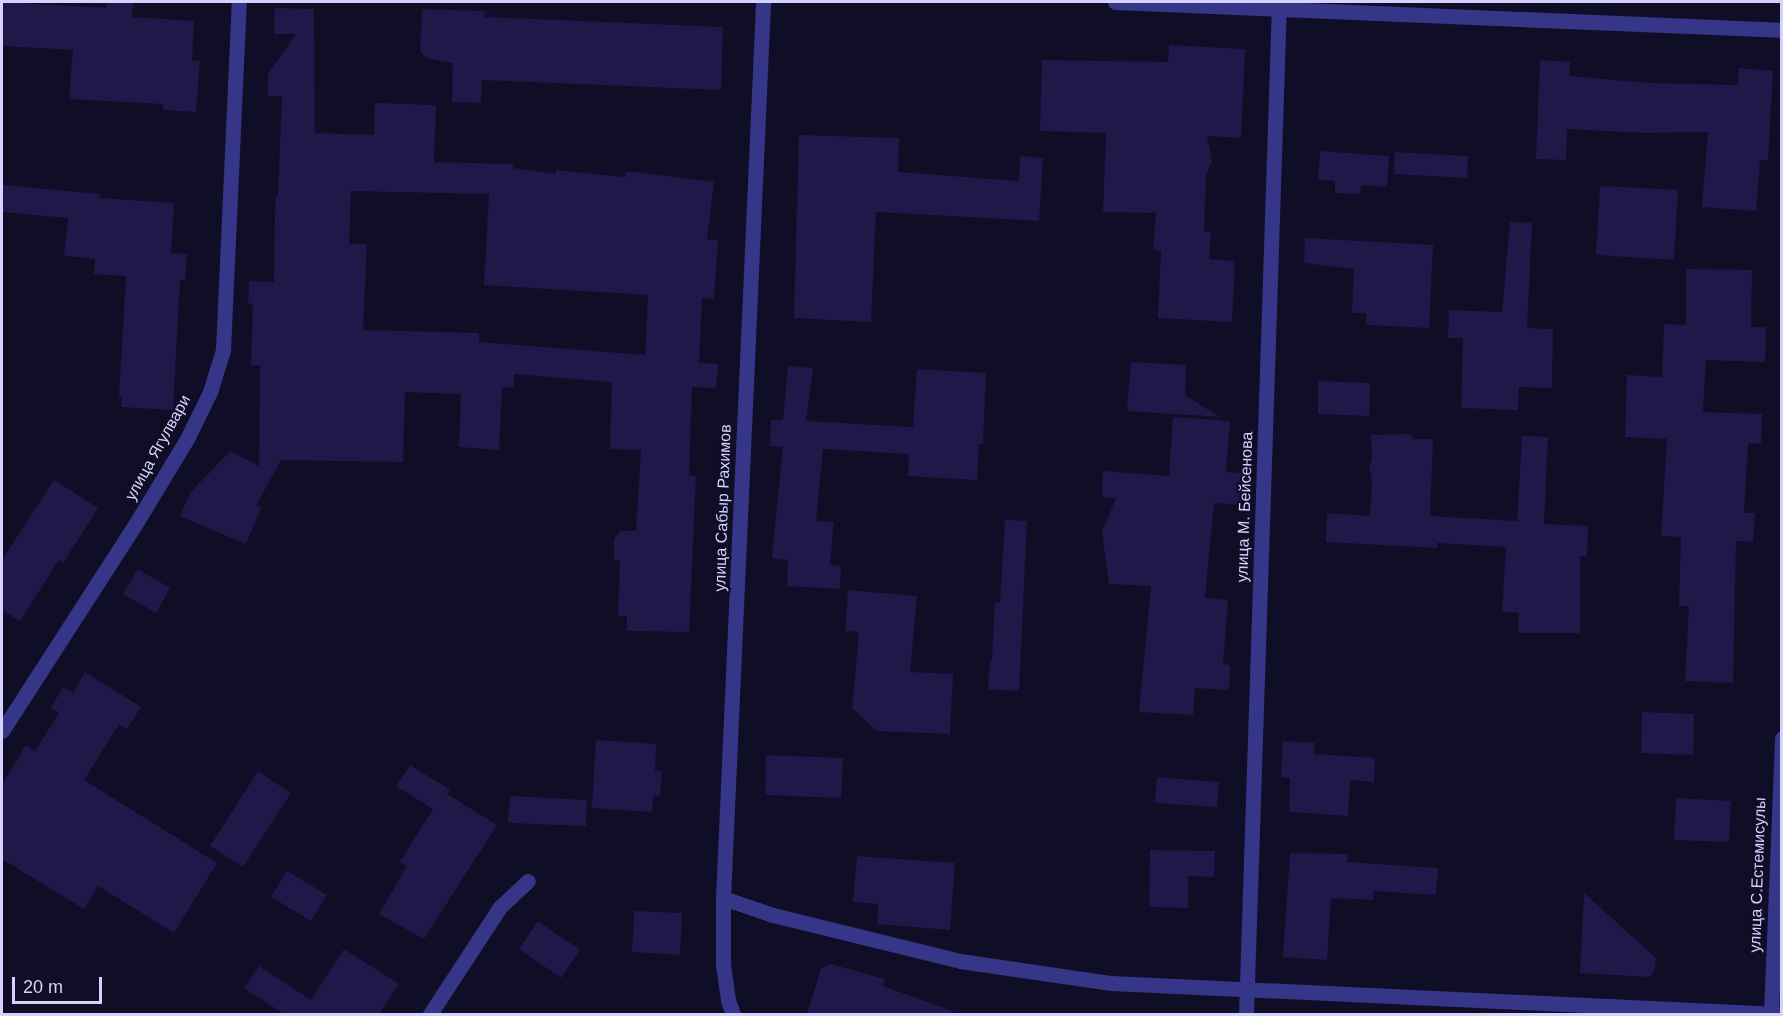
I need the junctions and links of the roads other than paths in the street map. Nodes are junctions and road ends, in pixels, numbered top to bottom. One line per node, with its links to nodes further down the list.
1 (239, 2): 6 (street, улица Ягулвари)
2 (763, 2): 9 (street, улица Сабыр Рахимов)
3 (1115, 2): 4 (street)
4 (1279, 6): 5 (street); 10 (street, улица М. Бейсенова)
5 (1782, 30)
6 (2, 731)
7 (1782, 738): 14 (street, улица С.Естемисулы)
8 (528, 881): 11 (street)
9 (723, 898): 10 (street); 12 (street, улица Сабыр Рахимов)
10 (1247, 989): 13 (street, улица М. Бейсенова); 14 (street)
11 (430, 1014)
12 (734, 1014)
13 (1246, 1014)
14 (1771, 1014): 15 (street)
15 (1782, 1014)

